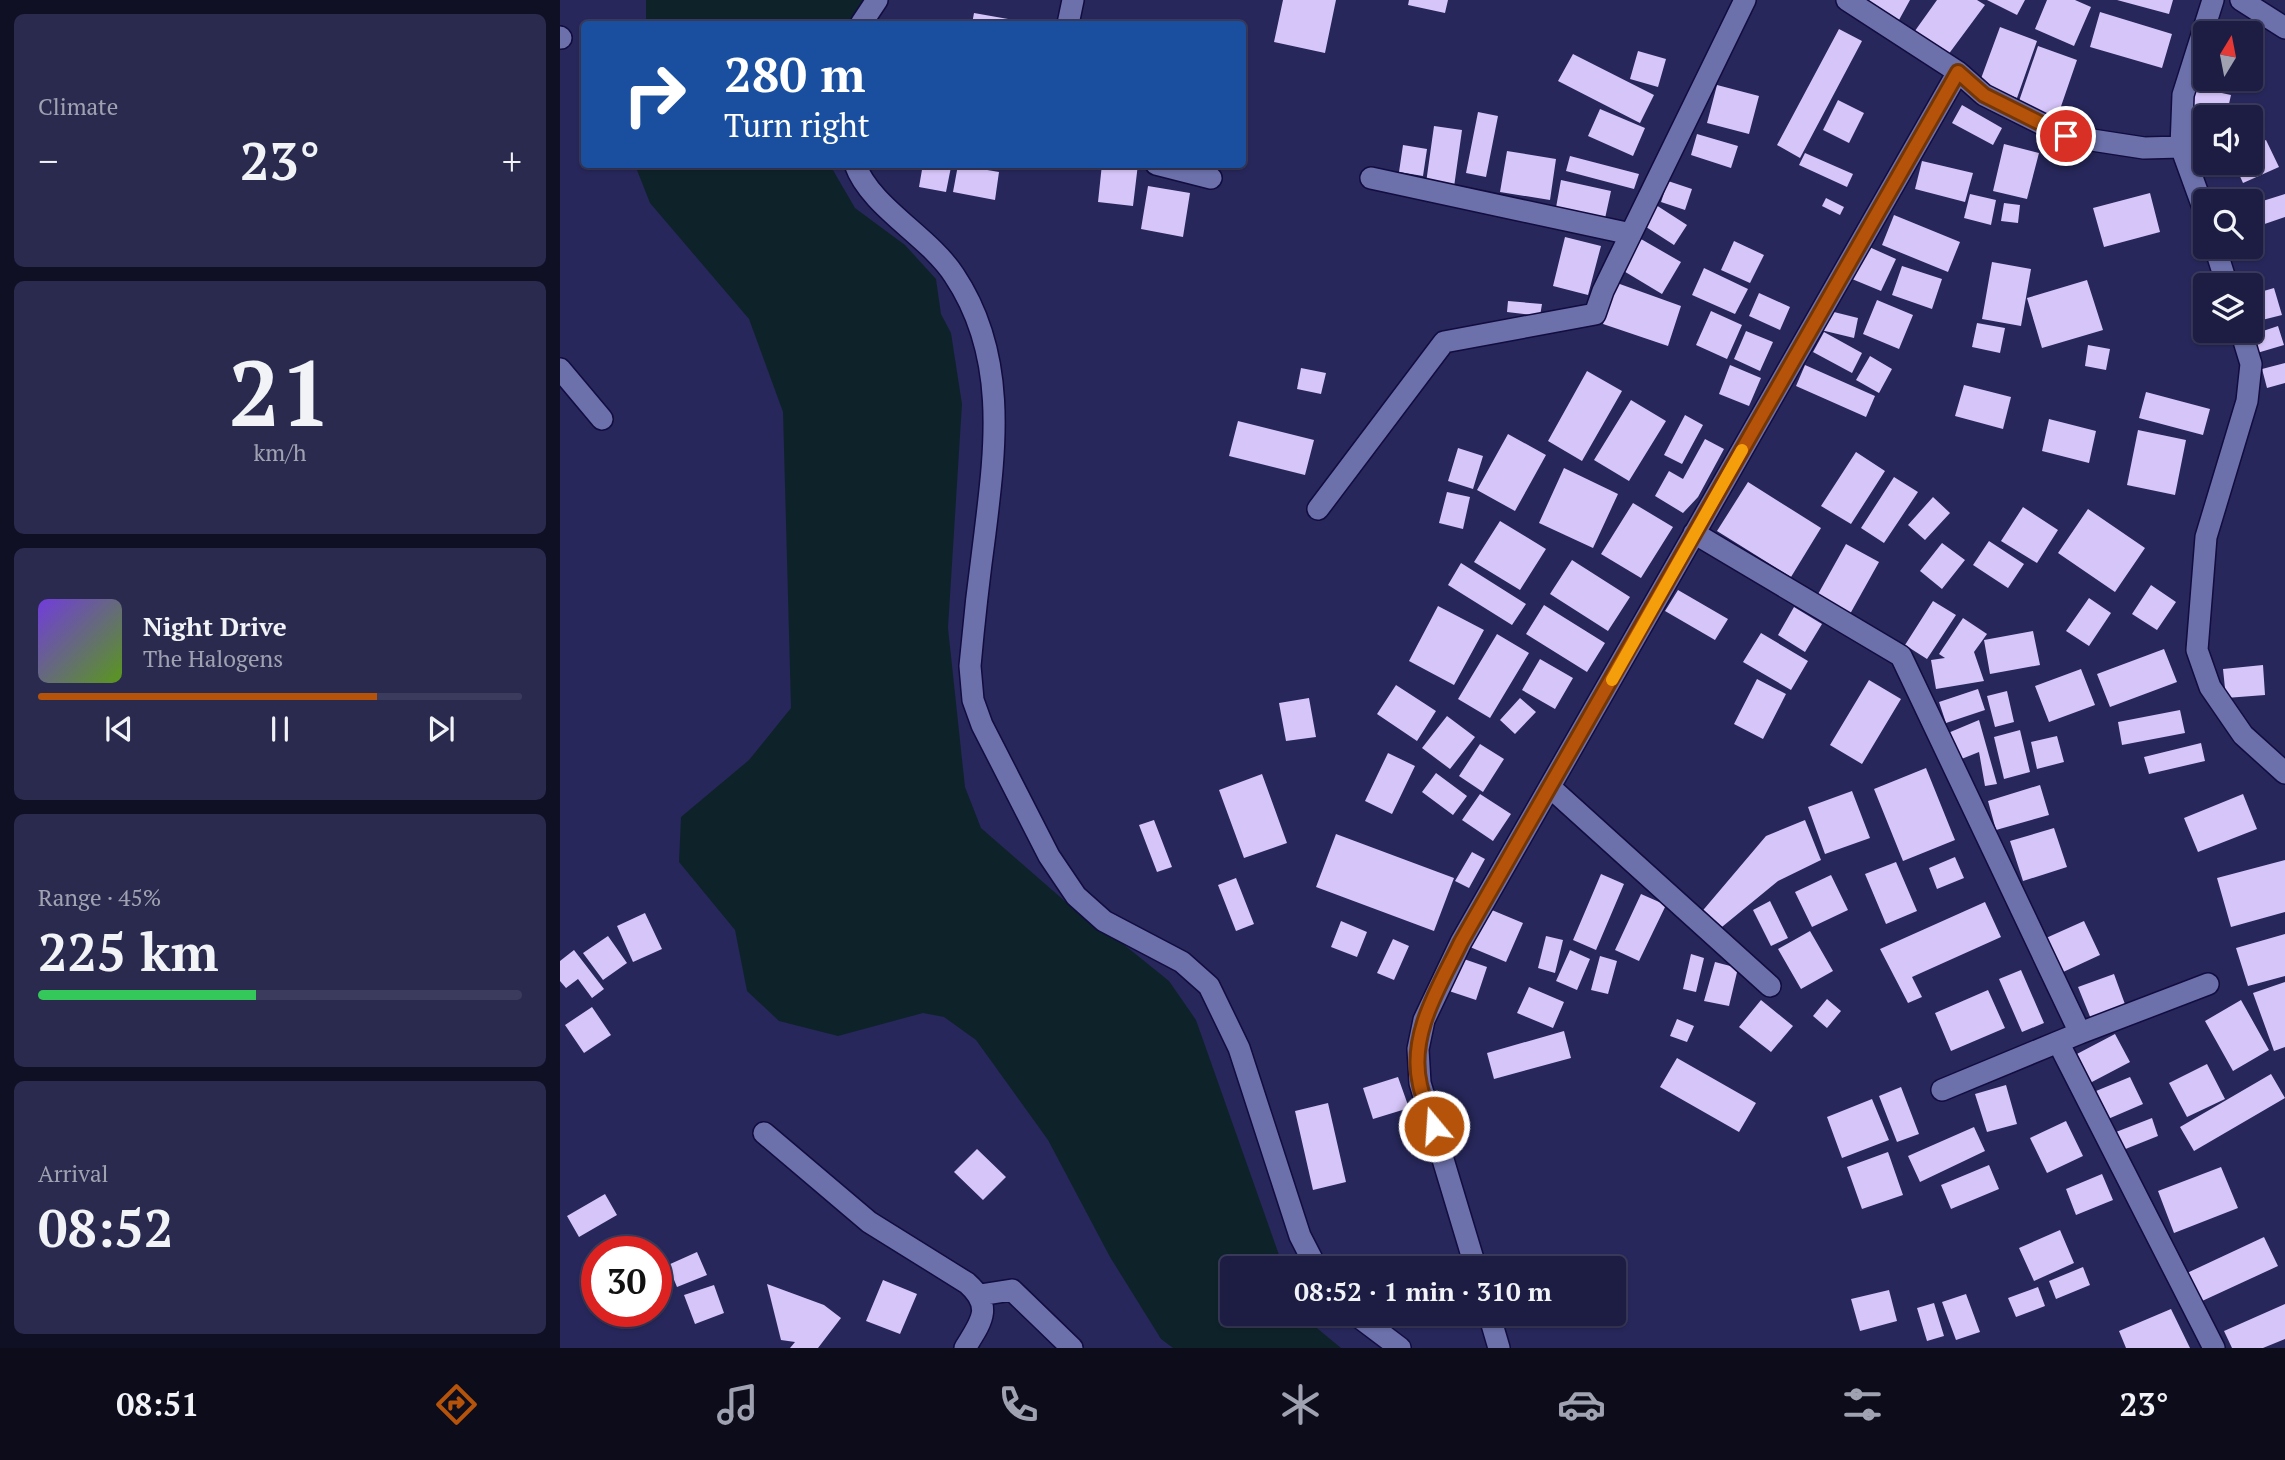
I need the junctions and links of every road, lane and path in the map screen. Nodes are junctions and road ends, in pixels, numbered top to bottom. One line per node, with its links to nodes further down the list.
1 (877, 0): 7 (street)
2 (1073, 0): 8 (street)
3 (1745, 0): 17 (street)
4 (1847, 0): 10 (street)
5 (2213, 0): 11 (street)
6 (2241, 0): 9 (street)
7 (863, 21)
8 (1069, 21)
9 (2285, 28)
10 (1958, 72): 11 (street); 22 (street)
11 (2182, 148): 16 (street)
12 (857, 168): 31 (street)
13 (1172, 168): 14 (street)
14 (1211, 178)
15 (1371, 178): 17 (street)
16 (2197, 189)
17 (1631, 234): 21 (street)
18 (2245, 343): 23 (street)
19 (560, 369): 20 (street)
20 (602, 419)
21 (1318, 509)
22 (1694, 533): 24 (street); 27 (street)
23 (2285, 773)
24 (1551, 788): 26 (street); 32 (street)
25 (2208, 984): 27 (street)
26 (1770, 986)
27 (2080, 1033): 28 (street)
28 (2058, 1042): 29 (street); 40 (street)
29 (1942, 1090)
30 (764, 1133): 33 (street)
31 (1310, 1256)
32 (1472, 1256)
33 (980, 1295): 36 (street); 37 (street)
34 (1371, 1326): 38 (street)
35 (1493, 1326): 39 (street)
36 (965, 1348)
37 (1073, 1348)
38 (1400, 1348)
39 (1499, 1348)
40 (2214, 1348)

